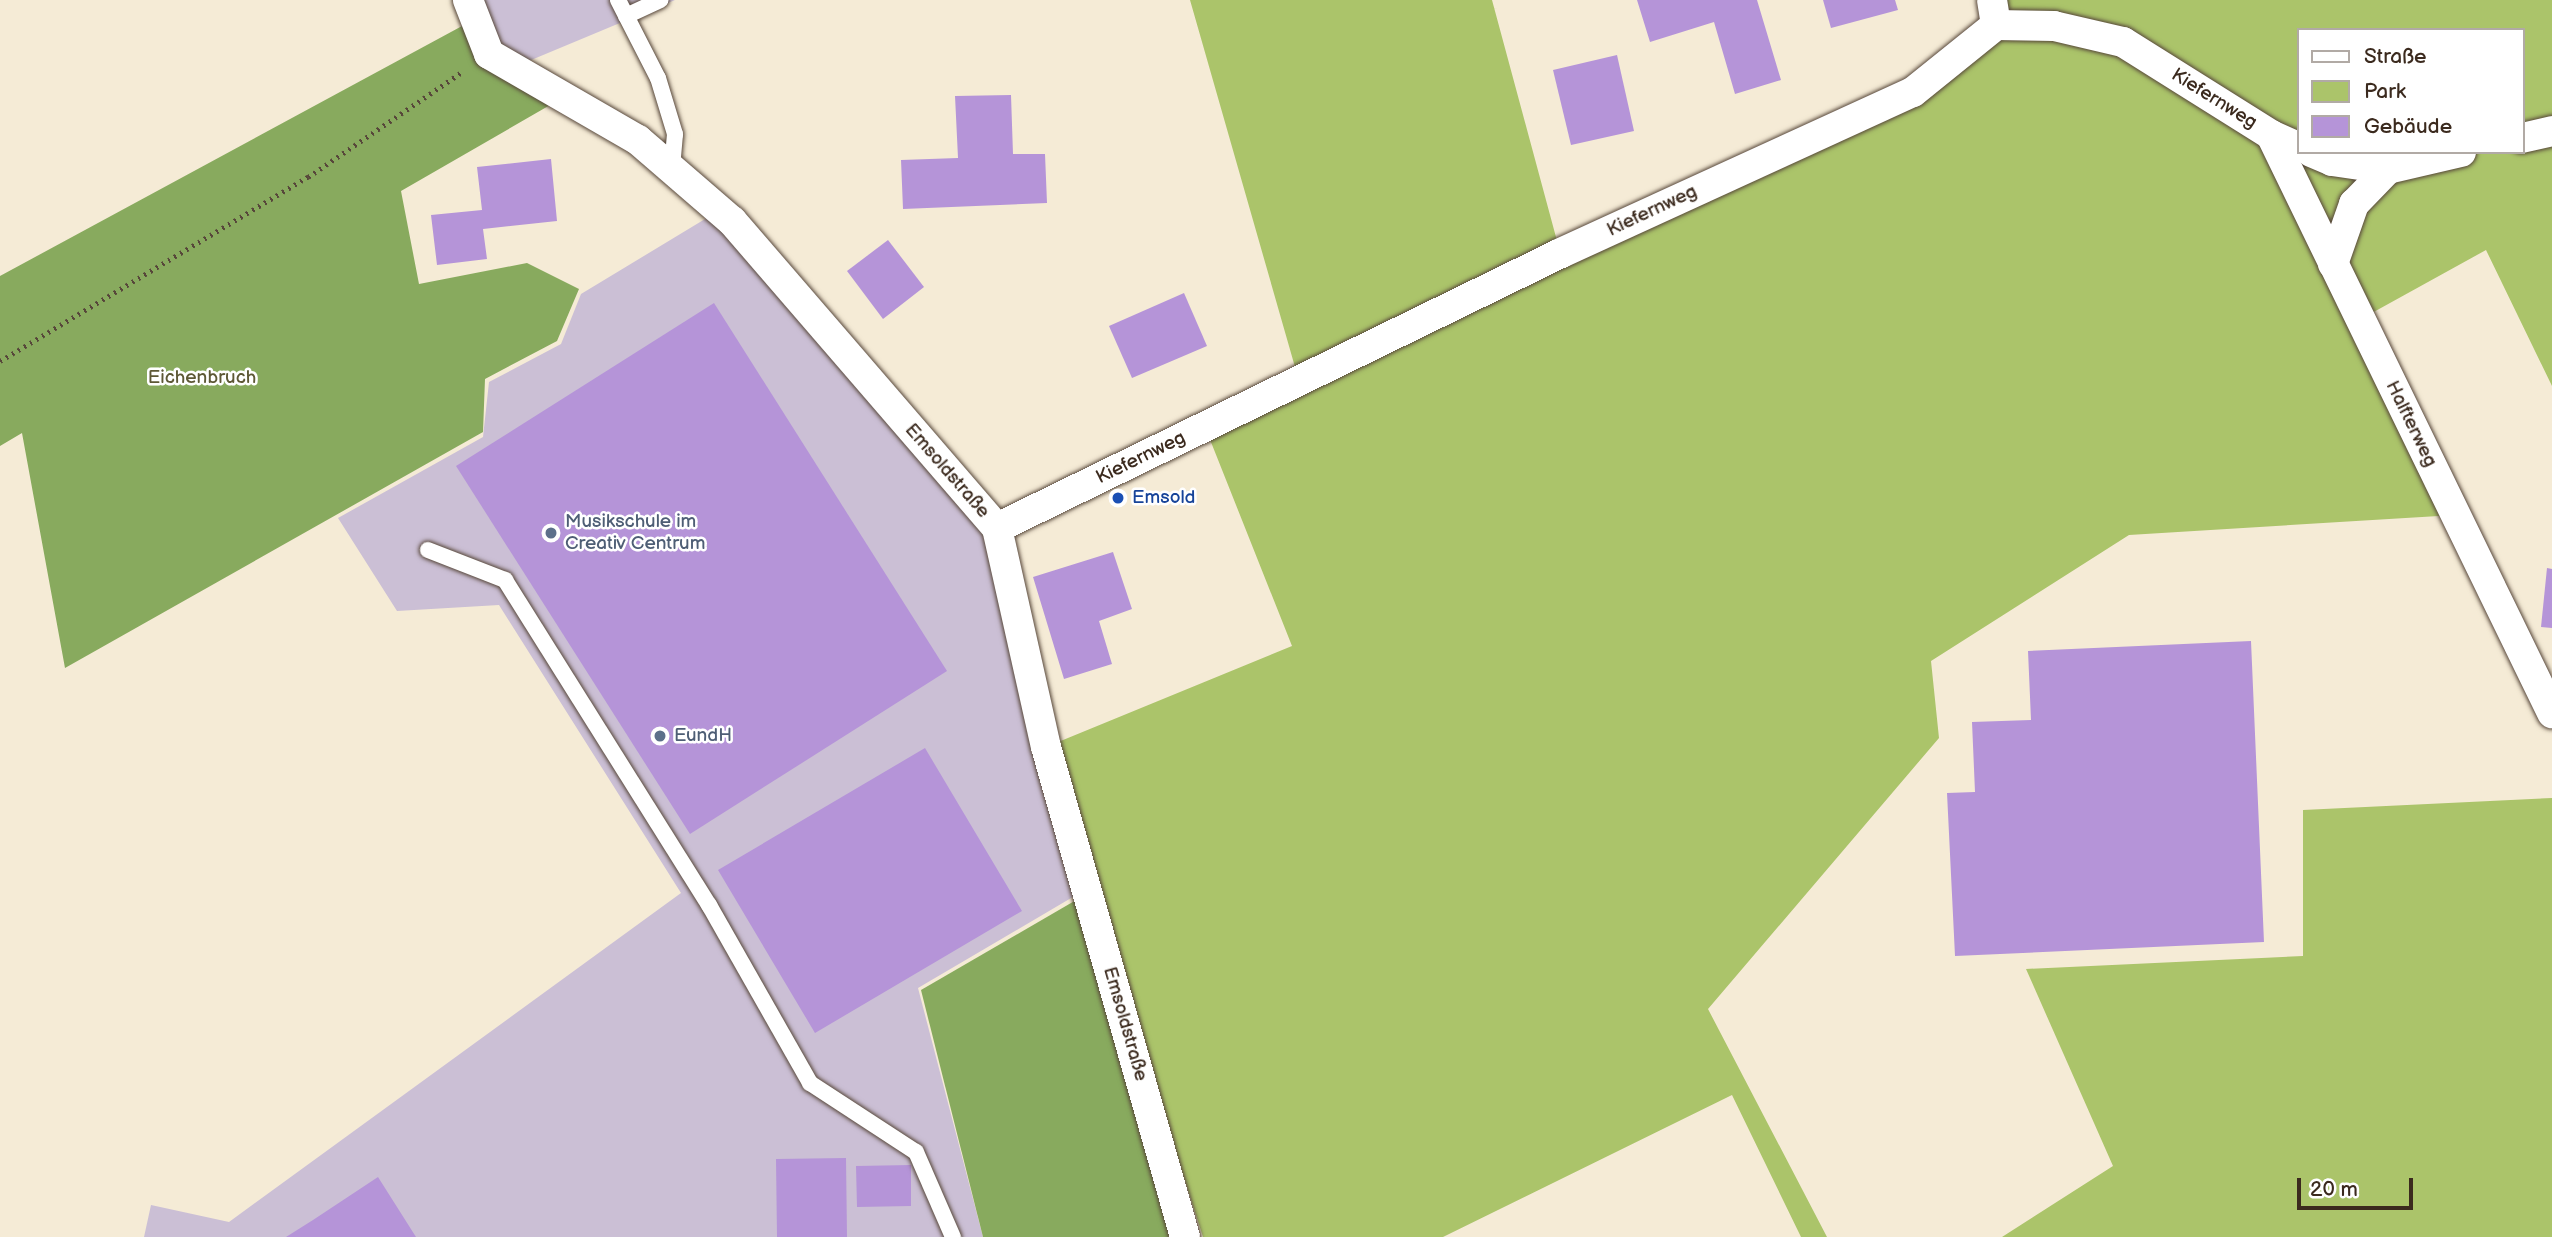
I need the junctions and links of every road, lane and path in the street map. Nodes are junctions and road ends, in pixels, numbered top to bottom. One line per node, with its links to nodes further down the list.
1 (468, 0): 6 (street)
2 (618, 0): 5 (lane)
3 (661, 0): 5 (lane)
4 (1994, 12): 8 (street, Kiefernweg); 17 (street, Kiefernweg)
5 (626, 16): 14 (lane)
6 (489, 54): 14 (street, Emsoldstraße); 16 (path)
7 (2552, 131): 9 (street)
8 (2271, 135): 10 (street, Kiefernweg); 15 (street, Halfterweg)
9 (2524, 138)
10 (2296, 146)
11 (2316, 154): 13 (street)
12 (2452, 154): 13 (street)
13 (2388, 169): 15 (street)
14 (672, 170): 17 (street, Emsoldstraße)
15 (2333, 264): 19 (street, Halfterweg)
16 (0, 361)
17 (997, 528): 21 (street, Emsoldstraße)
18 (428, 550): 20 (lane)
19 (2552, 713)
20 (953, 1237)
21 (1185, 1237)

